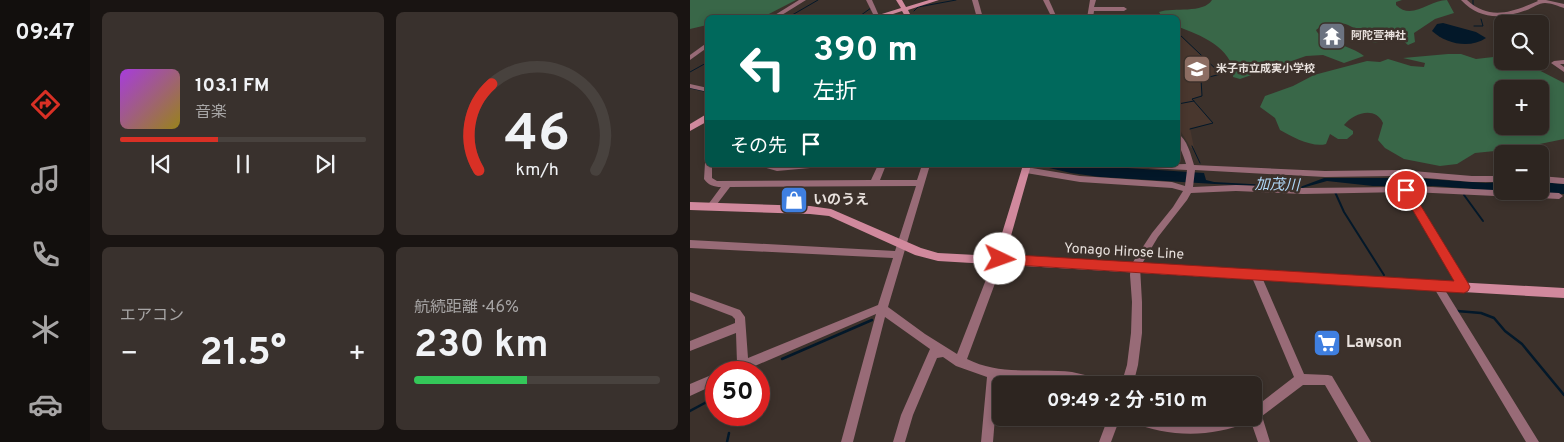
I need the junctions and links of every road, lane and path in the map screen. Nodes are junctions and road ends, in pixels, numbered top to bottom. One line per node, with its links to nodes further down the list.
1 (803, 0): 14 (street)
2 (869, 0): 15 (street)
3 (899, 0): 11 (main road)
4 (936, 0): 11 (main road)
5 (975, 0): 18 (street)
6 (1046, 0): 19 (street)
7 (1093, 0): 12 (street)
8 (1464, 0): 9 (street)
9 (1541, 1): 10 (street)
10 (1564, 6)
11 (900, 8): 16 (main road); 17 (main road)
12 (1092, 9): 13 (street); 20 (street)
13 (1124, 9)
14 (777, 15)
15 (876, 15)
16 (880, 15)
17 (906, 15)
18 (979, 15)
19 (1054, 15)
20 (1091, 15)
21 (705, 46): 22 (street)
22 (690, 58)
23 (1564, 62): 24 (street)
24 (1564, 70)
25 (690, 86): 26 (street)
26 (705, 89)
27 (705, 119): 28 (main road)
28 (690, 128)
29 (1180, 140): 37 (street)
30 (708, 167): 43 (street)
31 (773, 167): 32 (street)
32 (788, 167)
33 (881, 167): 44 (street)
34 (925, 167): 42 (street)
35 (1026, 167): 45 (street); 53 (main road)
36 (1159, 167): 37 (street)
37 (1192, 173): 38 (street); 45 (street)
38 (1397, 173): 39 (street); 46 (street)
39 (1494, 179)
40 (1549, 180): 41 (street)
41 (1564, 181)
42 (920, 183): 44 (street); 51 (street)
43 (728, 184): 44 (street); 49 (street)
44 (874, 184)
45 (1189, 190): 46 (street); 54 (street)
46 (1406, 190): 47 (street); 57 (street)
47 (1559, 196)
48 (690, 206): 49 (main road, Yonago Hirose Line)
49 (711, 206): 51 (main road, Yonago Hirose Line)
50 (690, 244): 52 (street)
51 (902, 244): 52 (street); 53 (main road, Yonago Hirose Line)
52 (898, 255): 60 (street)
53 (1000, 259): 54 (main road, Yonago Hirose Line); 66 (street)
54 (1135, 267): 55 (main road, Yonago Hirose Line); 69 (street)
55 (1256, 274): 56 (main road, Yonago Hirose Line); 70 (street)
56 (1437, 285): 57 (main road, Yonago Hirose Line); 84 (street)
57 (1464, 287): 58 (main road, Yonago Hirose Line)
58 (1564, 293)
59 (690, 296): 61 (street)
60 (882, 309): 63 (street); 65 (street); 78 (street)
61 (740, 326): 62 (street); 64 (street)
62 (690, 346)
63 (945, 352): 66 (street); 79 (street)
64 (743, 361)
65 (755, 361)
66 (960, 362): 67 (street)
67 (993, 373): 68 (street); 80 (street)
68 (1077, 376)
69 (1129, 376)
70 (1301, 378): 73 (street); 83 (street)
71 (705, 383): 72 (street)
72 (690, 390)
73 (1262, 407)
74 (1111, 426): 81 (street)
75 (1156, 426): 76 (street)
76 (1204, 426)
77 (1256, 426): 82 (street)
78 (847, 442)
79 (899, 442)
80 (987, 442)
81 (1105, 442)
82 (1264, 442)
83 (1365, 442)
84 (1533, 442)

